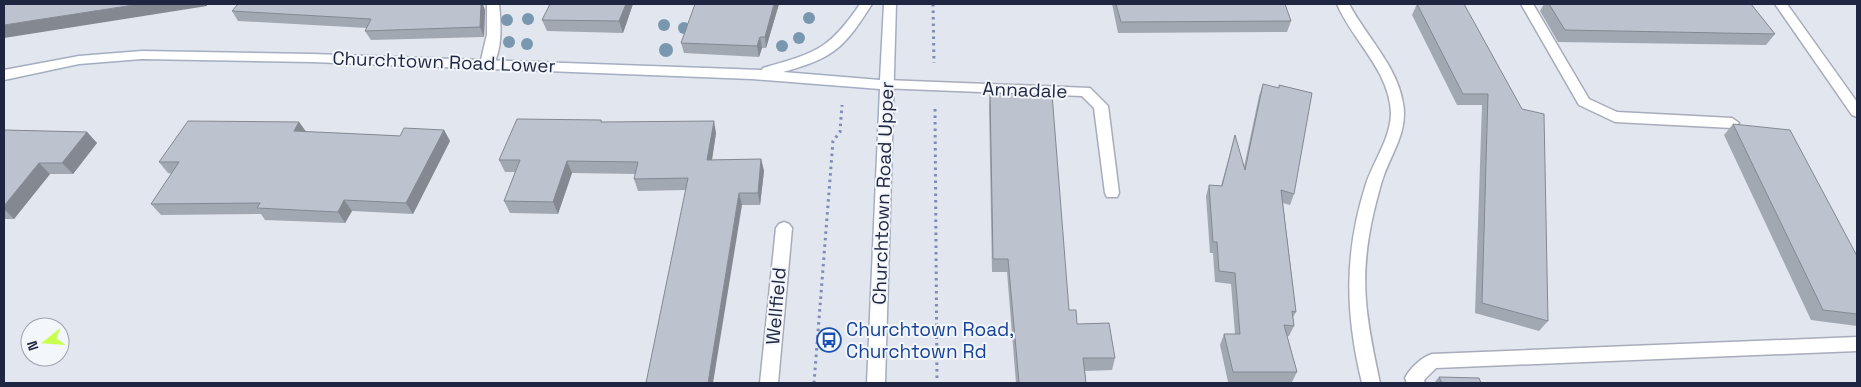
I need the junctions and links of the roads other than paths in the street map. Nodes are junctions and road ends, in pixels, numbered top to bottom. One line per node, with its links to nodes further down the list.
1 (493, 4): 7 (street)
2 (866, 4): 8 (street)
3 (890, 4): 10 (street, Churchtown Road Upper)
4 (1343, 4): 18 (street)
5 (1527, 4): 12 (street)
6 (1781, 4): 11 (street)
7 (487, 64): 8 (street, Churchtown Road Lower); 9 (street, Churchtown Road Lower)
8 (752, 74): 10 (street, Churchtown Road Lower)
9 (4, 75)
10 (886, 85): 13 (street, Annadale); 17 (street, Churchtown Road Upper)
11 (1857, 112)
12 (1732, 123)
13 (1112, 193)
14 (784, 228): 16 (street, Wellfield)
15 (1857, 344): 19 (street)
16 (769, 383)
17 (876, 383)
18 (1371, 383)
19 (1416, 383)

